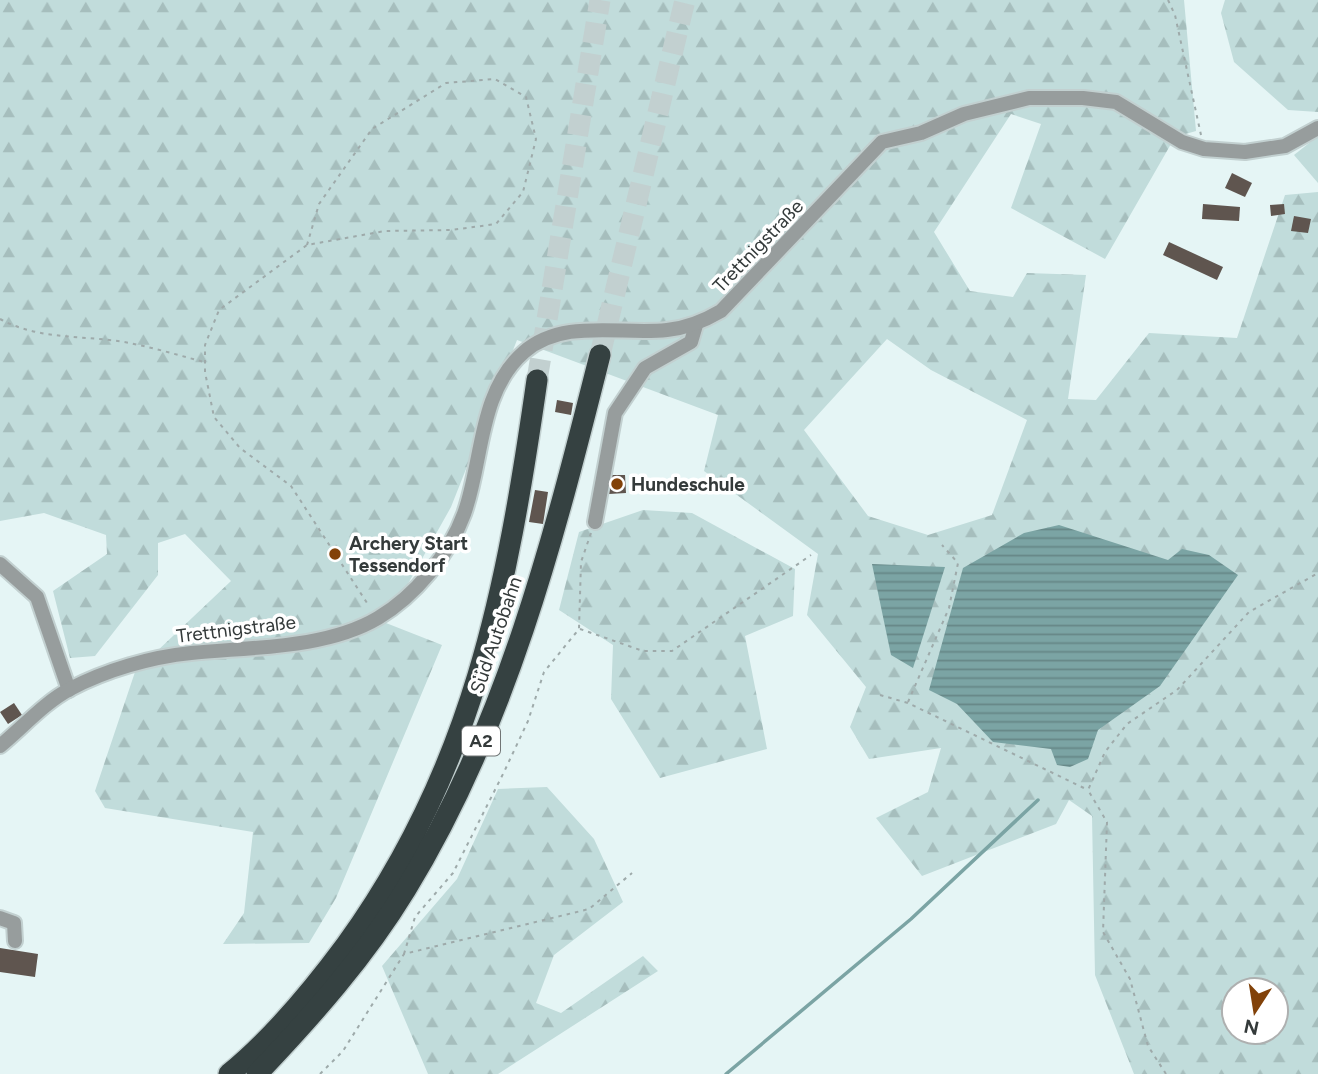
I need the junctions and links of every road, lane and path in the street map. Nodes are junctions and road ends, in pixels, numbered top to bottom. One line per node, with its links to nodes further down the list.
1 (1168, 0): 3 (path)
2 (1318, 128): 3 (street, Trettnigstraße)
3 (1205, 149): 6 (street, Trettnigstraße)
4 (307, 245): 4 (path); 8 (path)
5 (0, 320): 8 (path)
6 (696, 325): 10 (street); 15 (street, Trettnigstraße)
7 (600, 355): 27 (highway, Süd Autobahn / A2)
8 (205, 362): 15 (path)
9 (537, 380): 26 (highway, Süd Autobahn / A2)
10 (595, 522): 16 (path)
11 (942, 545): 19 (path)
12 (811, 555): 16 (path)
13 (0, 564): 17 (street)
14 (1318, 573): 21 (path)
15 (377, 619): 17 (street, Trettnigstraße)
16 (579, 629): 25 (path)
17 (69, 690): 20 (street, Trettnigstraße)
18 (880, 695): 19 (path)
19 (908, 703): 21 (path)
20 (0, 746)
21 (1088, 790): 29 (path)
22 (632, 873): 25 (path)
23 (0, 918): 24 (street)
24 (15, 941)
25 (404, 954): 28 (path)
26 (229, 1074)
27 (257, 1074)
28 (320, 1074)
29 (1166, 1074)

